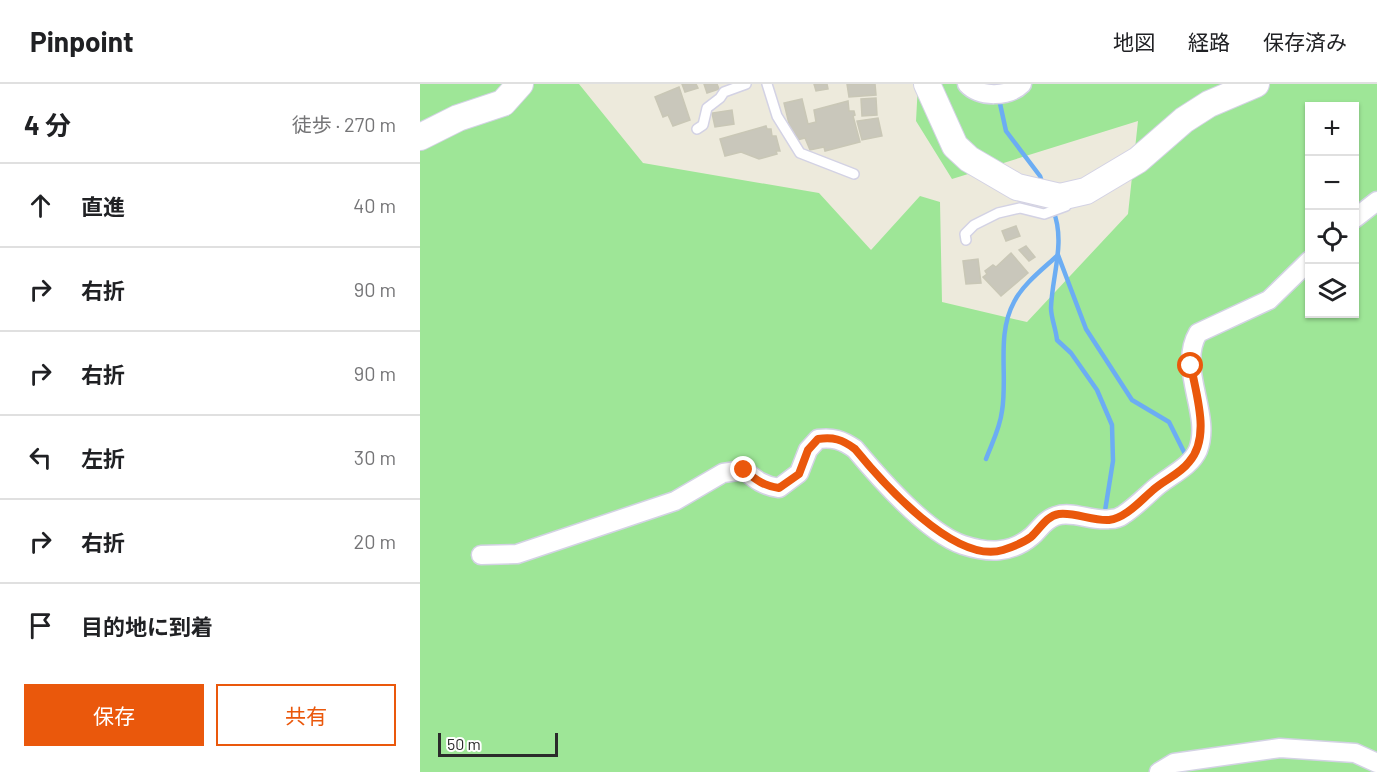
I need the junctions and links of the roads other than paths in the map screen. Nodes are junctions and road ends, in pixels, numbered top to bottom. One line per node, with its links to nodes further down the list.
1 (520, 84): 9 (street)
2 (746, 84): 8 (lane)
3 (767, 84): 10 (lane)
4 (927, 84): 11 (street)
5 (966, 84): 6 (street)
6 (1022, 84)
7 (1256, 84): 11 (street)
8 (697, 129)
9 (420, 137)
10 (854, 174)
11 (1070, 195): 14 (lane)
12 (1377, 201): 13 (street)
13 (1359, 215)
14 (966, 240)
15 (1306, 264): 16 (street)
16 (481, 555)
17 (1377, 763): 18 (street)
18 (1159, 772)

